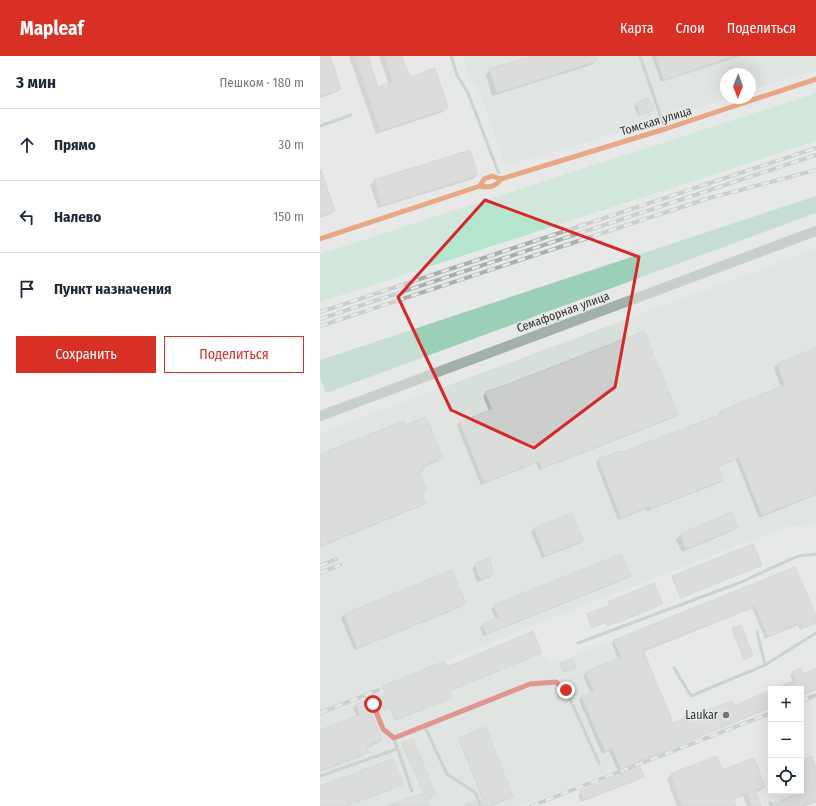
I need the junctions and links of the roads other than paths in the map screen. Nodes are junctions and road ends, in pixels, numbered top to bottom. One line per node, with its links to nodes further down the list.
1 (451, 56): 7 (lane)
2 (640, 56): 6 (lane)
3 (816, 79): 6 (street, Томская улица)
4 (351, 115): 5 (lane)
5 (320, 126)
6 (665, 130): 7 (street, Томская улица)
7 (501, 178): 9 (street, Томская улица)
8 (816, 231): 10 (highway, Семафорная улица)
9 (320, 239)
10 (320, 416)
11 (816, 554): 14 (lane)
12 (757, 632): 15 (lane)
13 (816, 633): 15 (lane)
14 (578, 643)
15 (765, 665): 16 (lane)
16 (674, 668)
17 (373, 704): 19 (lane)
18 (424, 725): 19 (lane); 21 (lane); 24 (lane)
19 (394, 738): 20 (lane)
20 (397, 748): 22 (lane); 23 (lane)
21 (599, 763)
22 (320, 776)
23 (412, 791)
24 (480, 806)

